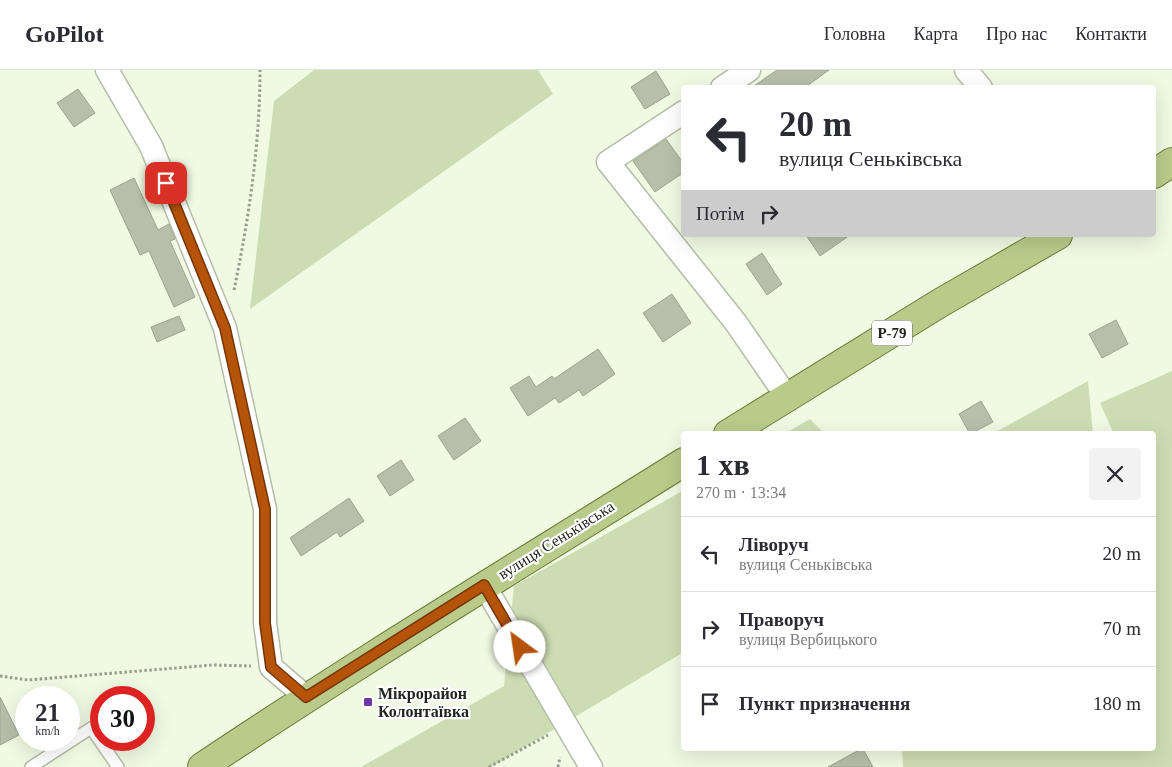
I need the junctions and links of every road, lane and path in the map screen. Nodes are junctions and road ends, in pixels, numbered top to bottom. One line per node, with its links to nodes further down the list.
1 (107, 70): 16 (street)
2 (260, 70): 11 (path)
3 (749, 70): 5 (street)
4 (966, 70): 6 (street)
5 (726, 85)
6 (978, 85)
7 (681, 114): 12 (street)
8 (1172, 162): 9 (main road)
9 (1156, 173)
10 (1055, 237): 12 (main road, Р-79)
11 (233, 292)
12 (788, 397): 13 (main road, Р-79)
13 (733, 431)
14 (681, 464): 15 (main road, вулиця Сенькiвська)
15 (484, 585): 18 (main road, вулиця Сенькiвська); 19 (street)
16 (271, 667): 17 (path); 18 (street)
17 (0, 676)
18 (306, 697): 22 (main road, вулиця Сенькiвська)
19 (566, 725): 23 (path); 24 (street)
20 (31, 767): 21 (lane)
21 (118, 767)
22 (202, 767)
23 (489, 767)
24 (591, 767)

